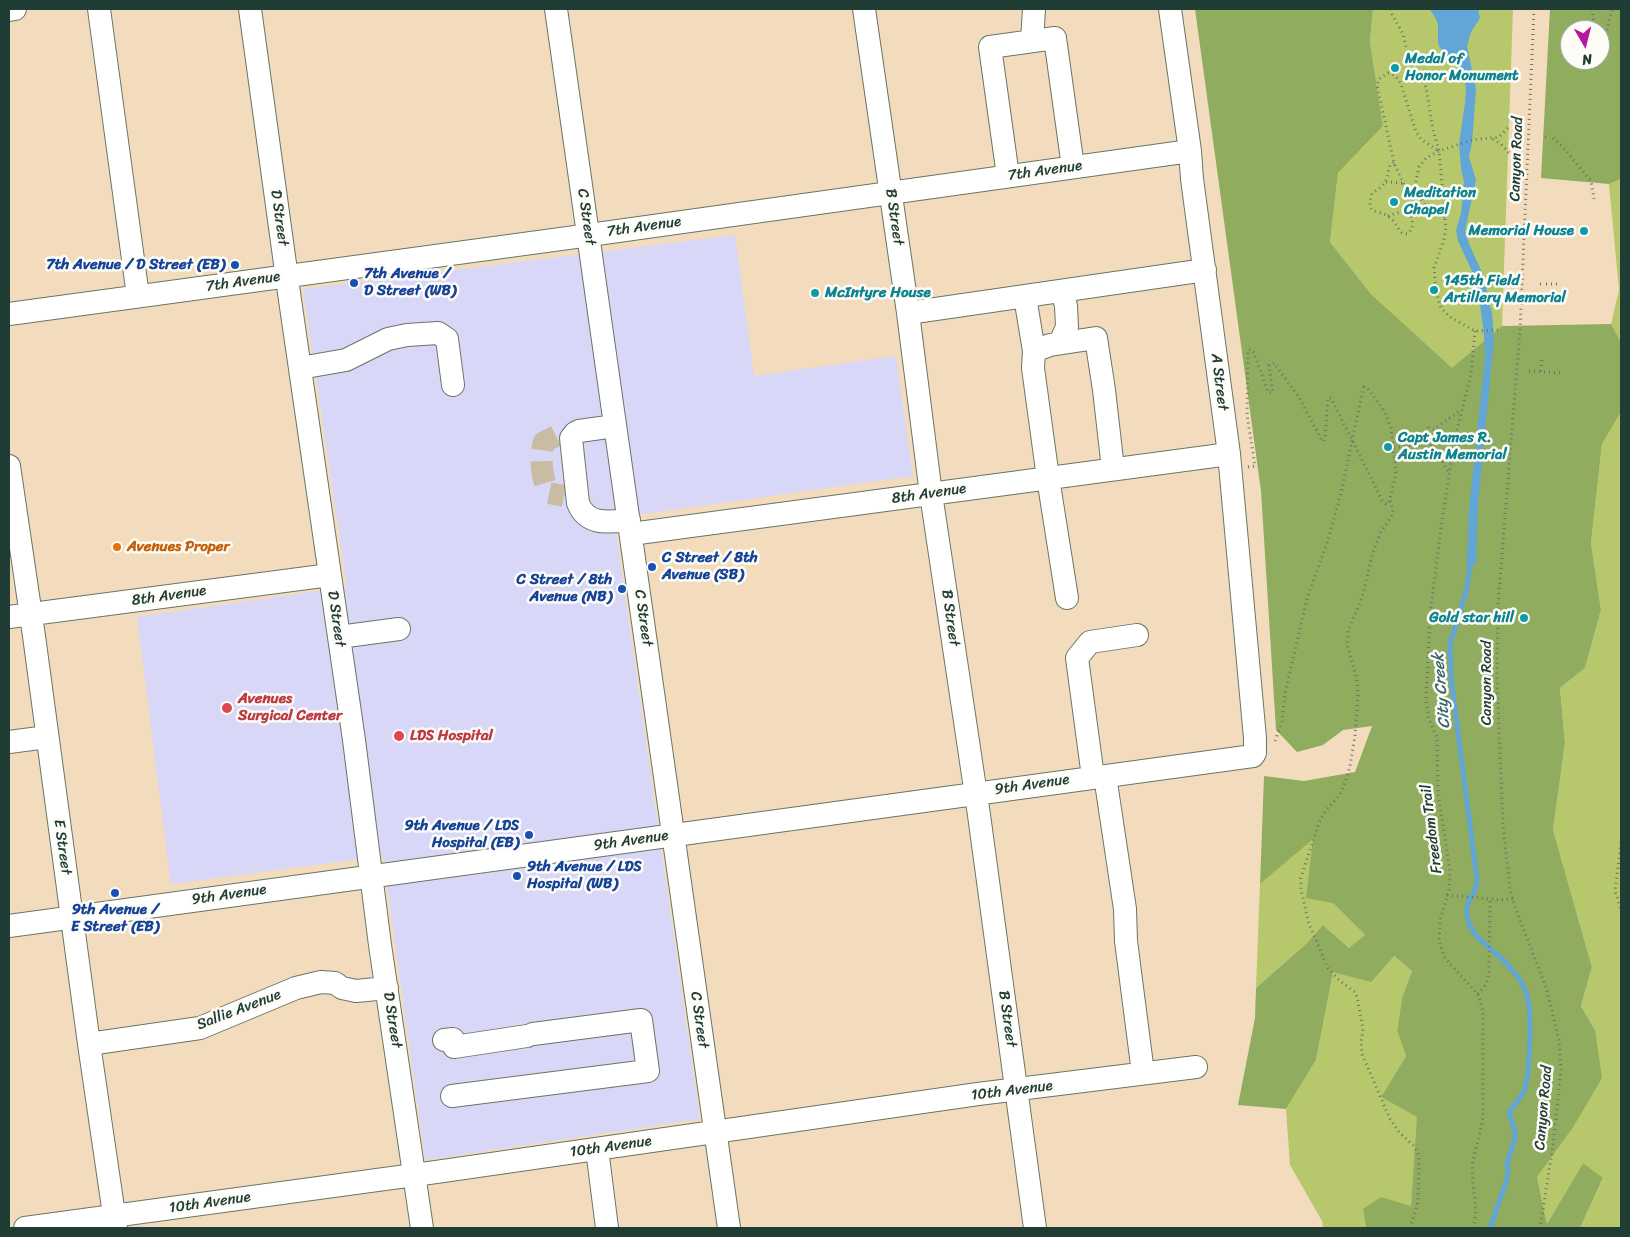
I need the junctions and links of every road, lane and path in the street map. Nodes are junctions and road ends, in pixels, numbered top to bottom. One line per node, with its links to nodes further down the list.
1 (15, 9): 10 (street)
2 (99, 9): 38 (street)
3 (250, 9): 34 (street, D Street)
4 (556, 9): 32 (street, C Street)
5 (864, 9): 25 (street, B Street)
6 (1034, 9): 11 (street)
7 (1170, 9): 15 (street, A Street)
8 (1391, 9): 16 (path)
9 (1534, 9): 85 (path, Canyon Road)
10 (9, 10)
11 (1032, 41): 19 (street); 20 (street)
12 (1510, 126): 14 (path)
13 (1549, 137): 28 (path)
14 (1492, 139): 16 (path); 17 (path)
15 (1190, 151): 19 (street, 7th Avenue); 33 (street, A Street)
16 (1439, 151): 18 (path); 23 (path); 31 (path)
17 (1509, 153)
18 (1394, 162): 21 (path); 22 (path)
19 (1073, 167): 20 (street, 7th Avenue)
20 (1008, 176): 25 (street, 7th Avenue)
21 (1386, 182): 22 (path); 30 (path)
22 (1404, 183): 24 (path)
23 (1415, 185): 24 (path); 26 (path)
24 (1407, 189): 27 (path)
25 (890, 192): 32 (street, 7th Avenue); 40 (street, B Street)
26 (1418, 195): 27 (path); 31 (path)
27 (1410, 198): 29 (path)
28 (1594, 199)
29 (1409, 209): 30 (path); 30 (path)
30 (1388, 216)
31 (1445, 218): 42 (path)
32 (588, 235): 34 (street, 7th Avenue); 53 (street, C Street)
33 (1205, 270): 37 (street); 59 (street, A Street)
34 (288, 276): 38 (street, 7th Avenue); 47 (street, D Street)
35 (1543, 284): 36 (path)
36 (1560, 284)
37 (1062, 291): 39 (street); 44 (street)
38 (138, 296): 41 (street, 7th Avenue)
39 (1025, 297): 40 (street); 45 (street)
40 (908, 313): 66 (street, B Street)
41 (9, 314)
42 (1475, 330): 43 (path); 52 (path, Freedom Trail)
43 (1502, 330)
44 (1060, 343): 45 (street); 63 (street)
45 (1034, 351): 65 (street)
46 (1542, 357): 49 (path)
47 (300, 368): 51 (street); 69 (street, D Street)
48 (1529, 371): 49 (path)
49 (1541, 371): 50 (path)
50 (1563, 373)
51 (453, 385)
52 (1461, 410): 55 (path); 64 (path, Freedom Trail)
53 (615, 426): 68 (street, C Street); 68 (street, 8th Avenue)
54 (1428, 427): 55 (path)
55 (1429, 433): 57 (path)
56 (1352, 440): 58 (path); 62 (path); 67 (path); 77 (path)
57 (1431, 444): 58 (path); 60 (path); 64 (path)
58 (1394, 448): 67 (path)
59 (1229, 454): 63 (street, 8th Avenue); 77 (street, A Street)
60 (1432, 456)
61 (9, 466): 71 (street, E Street)
62 (1248, 467)
63 (1113, 469): 65 (street, 8th Avenue)
64 (1449, 473): 83 (path, Freedom Trail)
65 (1048, 478): 66 (street, 8th Avenue); 70 (street)
66 (931, 494): 68 (street, 8th Avenue); 79 (street, B Street)
67 (1390, 501): 106 (path)
68 (630, 527): 80 (street, C Street)
69 (330, 574): 71 (street, 8th Avenue); 74 (street, D Street)
70 (1067, 598)
71 (19, 616): 75 (street, E Street)
72 (399, 628): 74 (street)
73 (1137, 635): 78 (street)
74 (340, 637): 82 (street, D Street)
75 (47, 737): 76 (street); 87 (street, E Street)
76 (9, 742)
77 (1260, 748): 78 (street, 9th Avenue)
78 (1099, 776): 79 (street, 9th Avenue); 94 (street)
79 (976, 793): 80 (street, 9th Avenue); 95 (street, B Street)
80 (673, 835): 82 (street, 9th Avenue); 97 (street, C Street)
81 (1621, 843): 86 (path)
82 (372, 876): 87 (street, 9th Avenue); 89 (street, D Street)
83 (1447, 896): 84 (path); 90 (path, Freedom Trail)
84 (1490, 899): 85 (path); 90 (path)
85 (1513, 900): 108 (path, Canyon Road)
86 (1621, 910)
87 (72, 917): 88 (street, 9th Avenue); 92 (street, E Street)
88 (9, 926)
89 (387, 988): 92 (street, Sallie Avenue); 99 (street, D Street)
90 (1478, 994): 107 (path)
91 (444, 1040): 96 (street)
92 (89, 1044): 100 (street, E Street)
93 (1196, 1067): 94 (street, 10th Avenue)
94 (1143, 1073): 95 (street, 10th Avenue)
95 (1017, 1090): 97 (street, 10th Avenue); 105 (street, B Street)
96 (452, 1096)
97 (715, 1132): 98 (street, 10th Avenue); 104 (street, C Street)
98 (597, 1149): 99 (street, 10th Avenue); 103 (street)
99 (415, 1175): 100 (street, 10th Avenue); 102 (street, D Street)
100 (115, 1222): 101 (street, 10th Avenue)
101 (25, 1228)
102 (422, 1228)
103 (607, 1228)
104 (729, 1228)
105 (1035, 1228)
106 (1410, 1228)
107 (1473, 1228)
108 (1540, 1228)

